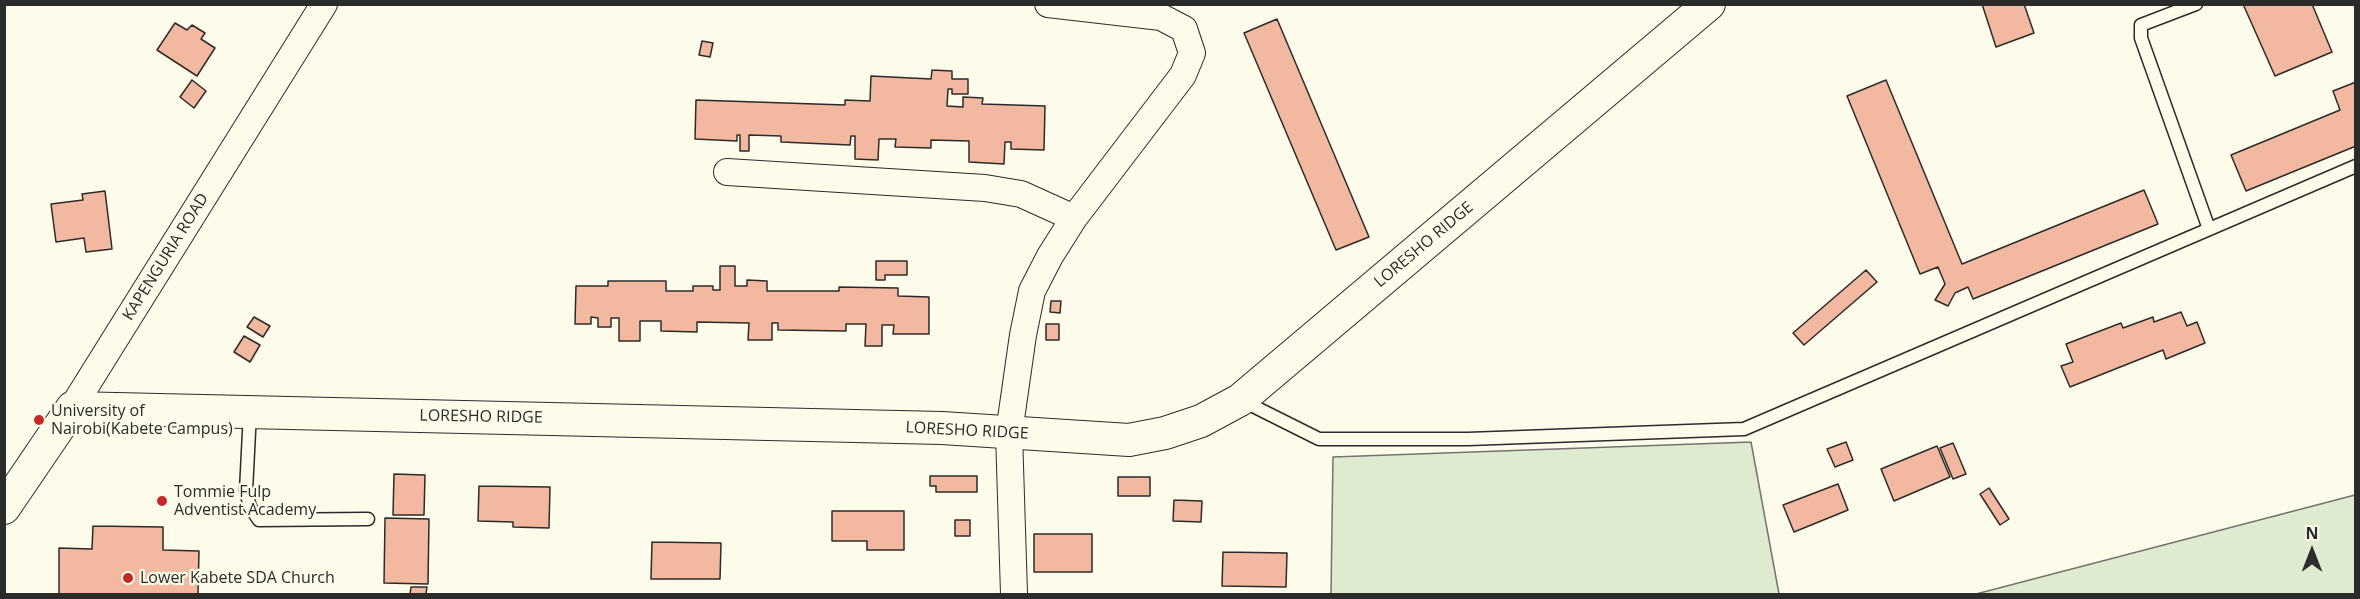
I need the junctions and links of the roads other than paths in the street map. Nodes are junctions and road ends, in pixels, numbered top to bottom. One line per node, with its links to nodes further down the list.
1 (324, 4): 10 (street, KAPENGURIA ROAD)
2 (1048, 4): 7 (street)
3 (1708, 4): 9 (street, LORESHO RIDGE)
4 (2196, 4): 8 (lane)
5 (2355, 166): 8 (lane)
6 (727, 172): 7 (street)
7 (1074, 218): 12 (street)
8 (2209, 229): 9 (lane)
9 (1240, 400): 12 (street, LORESHO RIDGE)
10 (72, 408): 11 (street, LORESHO RIDGE); 13 (street, KAPENGURIA ROAD)
11 (250, 412): 12 (street, LORESHO RIDGE); 14 (lane)
12 (1009, 433): 15 (street)
13 (4, 508)
14 (368, 519)
15 (1014, 594)

